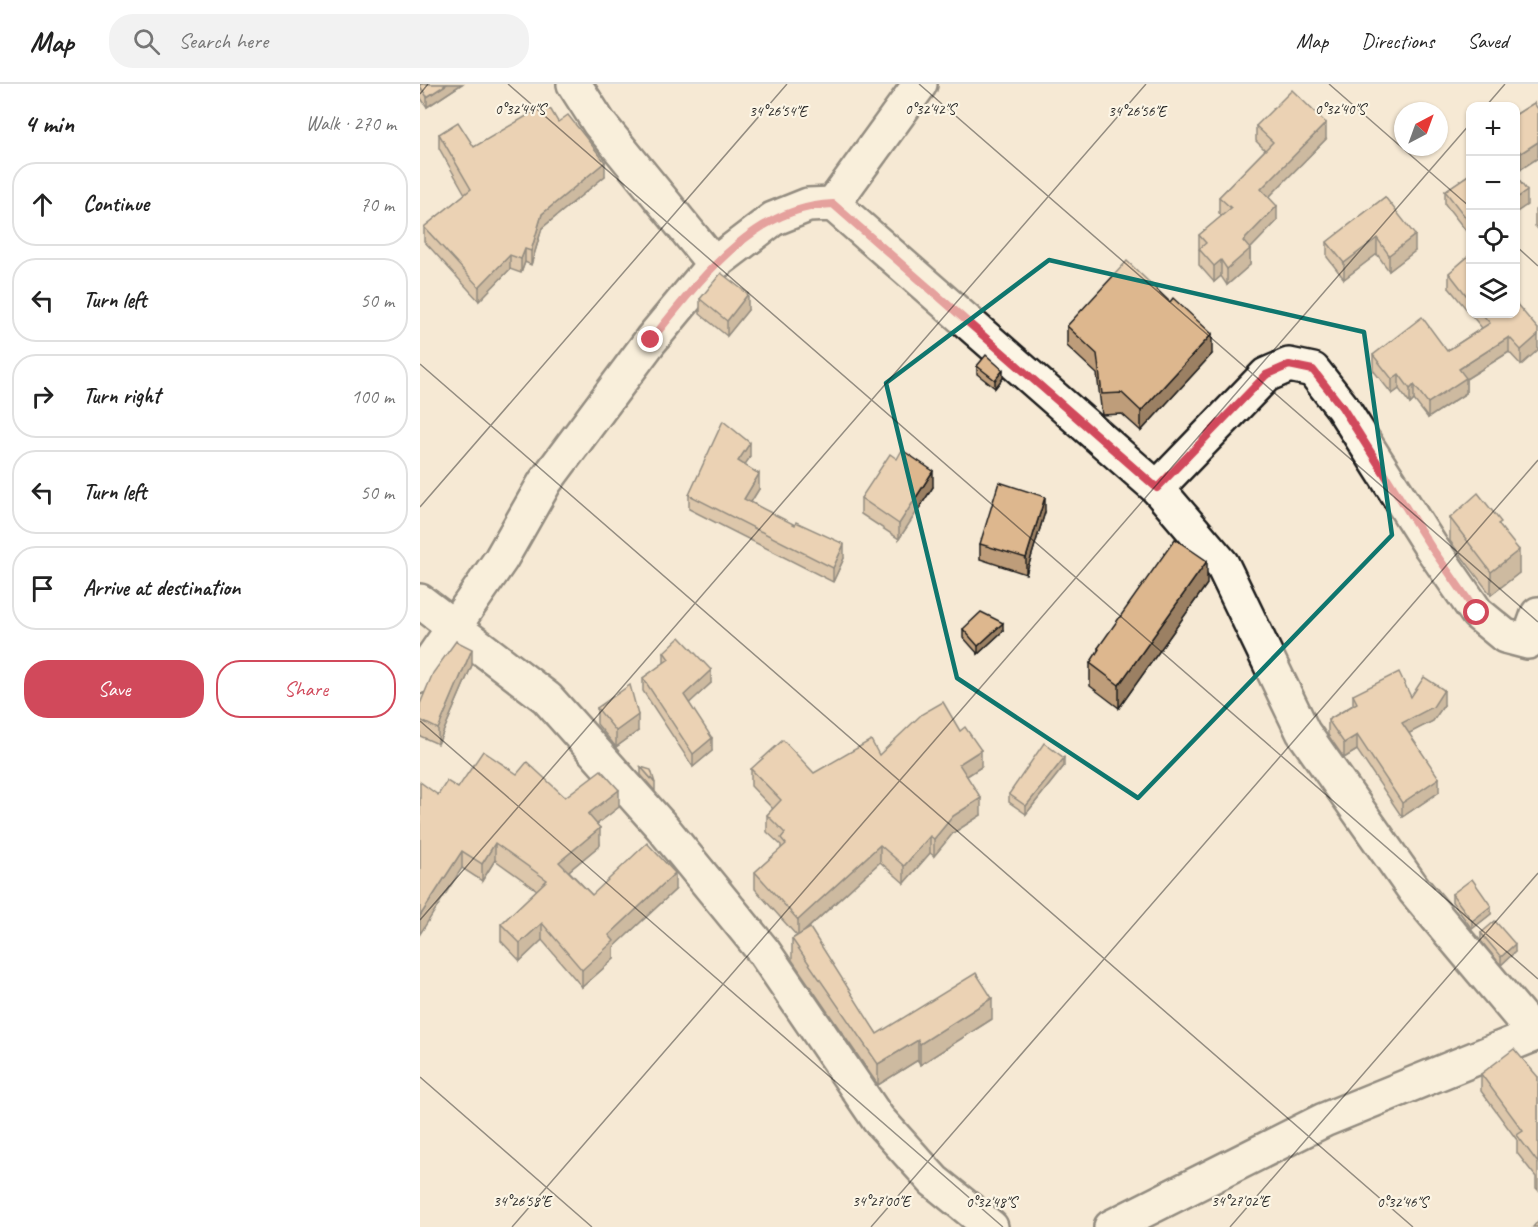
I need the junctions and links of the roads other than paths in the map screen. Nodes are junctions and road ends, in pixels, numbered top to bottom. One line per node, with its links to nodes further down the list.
1 (574, 84): 4 (street)
2 (920, 84): 3 (street)
3 (833, 204): 4 (street); 5 (street)
4 (714, 264): 8 (street)
5 (1157, 488): 7 (street); 10 (street)
6 (420, 601): 8 (street)
7 (1538, 614)
8 (454, 627): 9 (street); 11 (street)
9 (420, 676)
10 (1536, 1034): 12 (street)
11 (991, 1227)
12 (1111, 1227)

